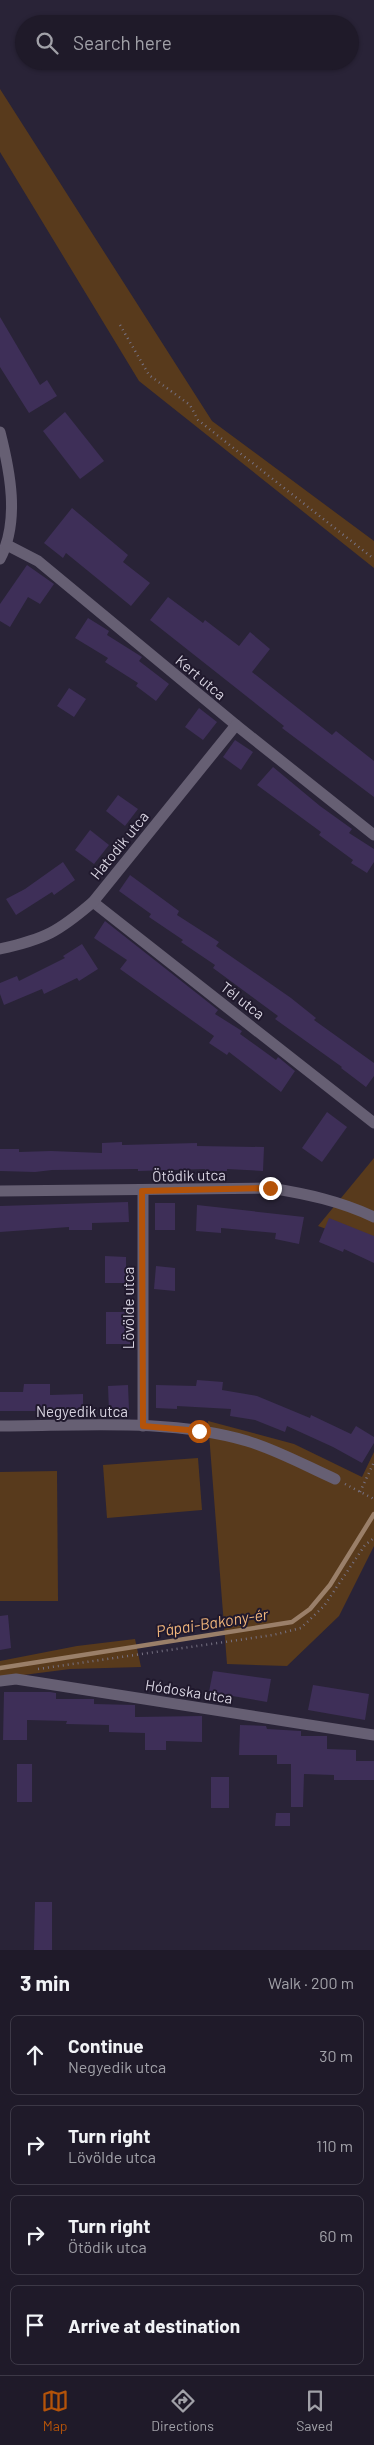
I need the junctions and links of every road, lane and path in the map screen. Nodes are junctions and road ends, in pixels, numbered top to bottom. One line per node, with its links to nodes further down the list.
1 (120, 325): 5 (path)
2 (0, 432): 3 (street)
3 (7, 545): 4 (street); 6 (street, Kert utca)
4 (0, 559)
5 (374, 559)
6 (236, 725): 7 (street, Kert utca); 8 (street, Hatodik utca)
7 (374, 835)
8 (93, 902): 9 (street, Hatodik utca); 10 (street, Tél utca)
9 (0, 949)
10 (374, 1123)
11 (0, 1191): 12 (street, Ötödik utca)
12 (142, 1191): 13 (street, Ötödik utca); 15 (street, Lövölde utca)
13 (374, 1217)
14 (0, 1426): 15 (street, Negyedik utca)
15 (143, 1426): 17 (street, Negyedik utca)
16 (374, 1462): 18 (path)
17 (335, 1479): 18 (path)
18 (360, 1492): 19 (path)
19 (373, 1499)
20 (374, 1538): 21 (path)
21 (16, 1679): 22 (street, Hódoska utca); 23 (street, Hódoska utca)
22 (0, 1681)
23 (374, 1735)

